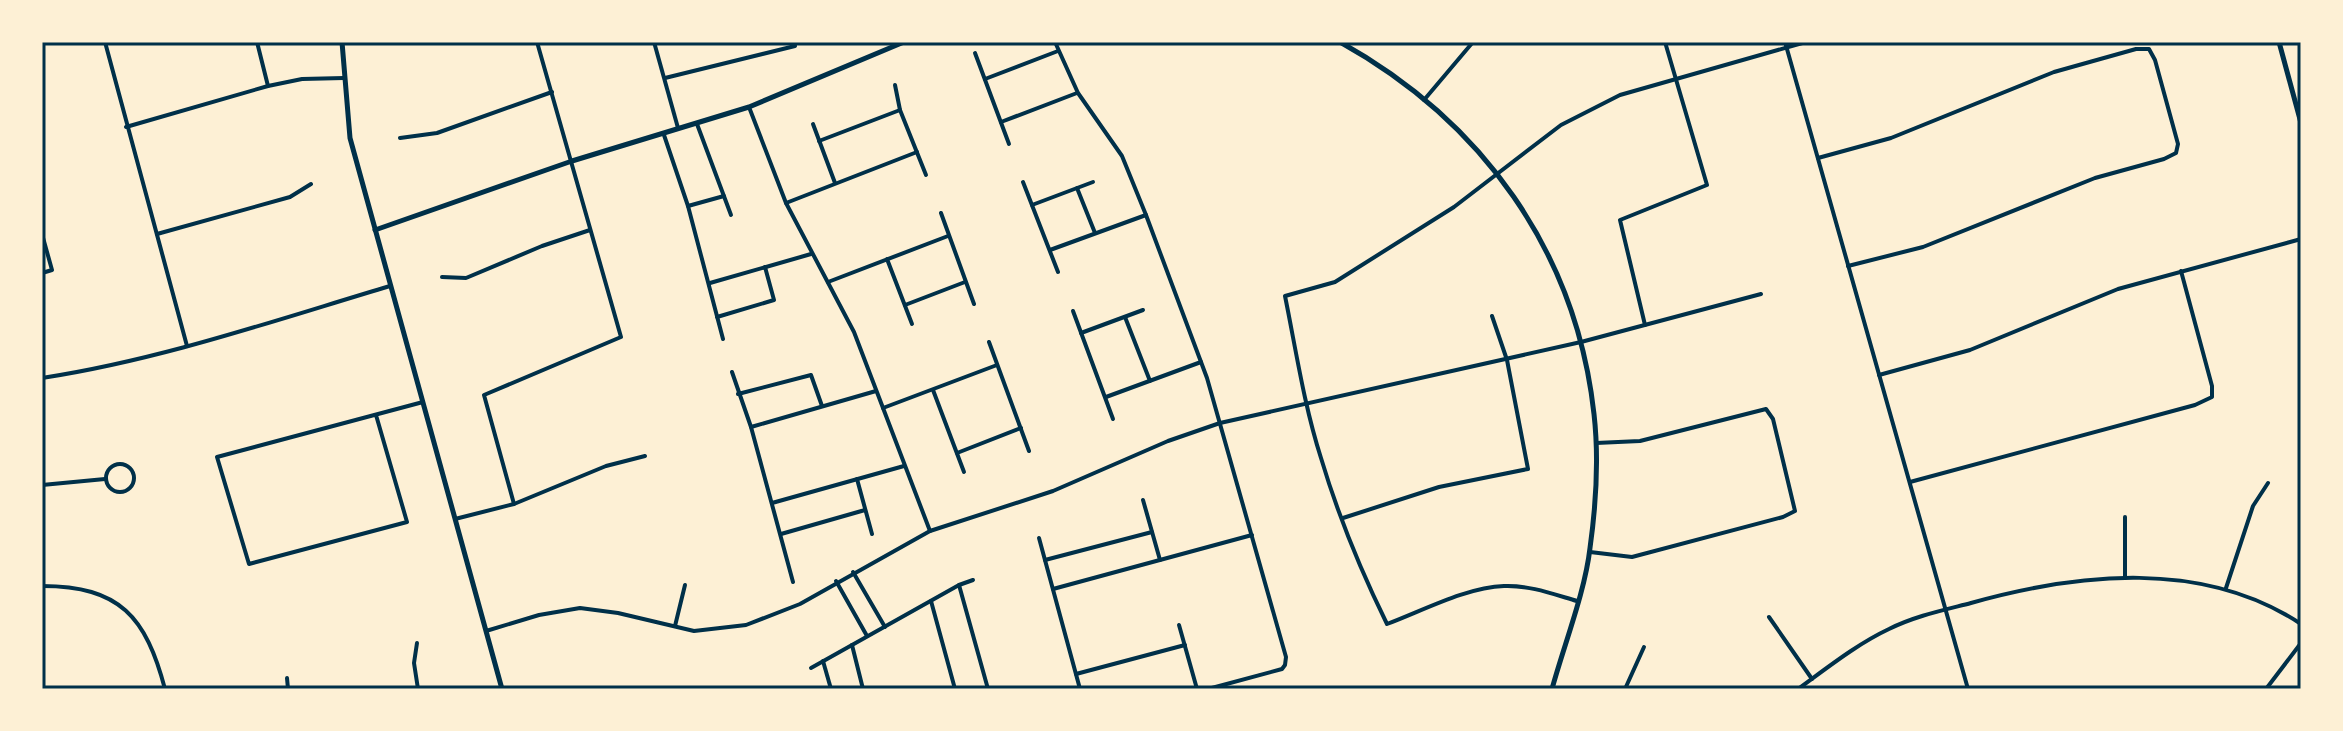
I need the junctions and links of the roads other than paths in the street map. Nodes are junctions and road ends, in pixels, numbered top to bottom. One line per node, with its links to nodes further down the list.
1 (105, 42): 32 (street)
2 (257, 42): 22 (street)
3 (342, 42): 17 (street)
4 (537, 42): 23 (street)
5 (654, 42): 18 (street)
6 (904, 42): 26 (street)
7 (1055, 42): 15 (street)
8 (1341, 42): 25 (street)
9 (1473, 42): 25 (street)
10 (1665, 42): 20 (street)
11 (1806, 42): 14 (street)
12 (2279, 42): 29 (street)
13 (794, 44): 18 (street)
14 (1786, 45): 20 (street); 39 (street)
15 (1058, 51): 19 (street); 24 (street)
16 (975, 53): 19 (street)
17 (344, 78): 22 (street); 55 (street)
18 (665, 78): 33 (street)
19 (985, 79): 28 (street)
20 (1676, 79): 41 (street); 84 (street)
21 (895, 85): 27 (street)
22 (268, 86): 32 (street)
23 (552, 92): 35 (street); 40 (street)
24 (1078, 93): 28 (street); 54 (street)
25 (1424, 100): 41 (street)
26 (749, 107): 30 (street); 49 (street)
27 (900, 110): 36 (street); 38 (street)
28 (1001, 122): 37 (street)
29 (2301, 123)
30 (697, 124): 33 (street); 48 (street)
31 (813, 124): 36 (street)
32 (126, 127): 59 (street)
33 (679, 130): 34 (street)
34 (664, 135): 40 (street); 51 (street)
35 (400, 138)
36 (819, 141): 45 (street)
37 (1009, 144)
38 (917, 152): 42 (street); 45 (street)
39 (1818, 158): 65 (street); 65 (street)
40 (572, 161): 55 (street); 56 (street)
41 (1498, 174): 88 (street); 102 (street)
42 (926, 175)
43 (1023, 182): 50 (street)
44 (1093, 182): 47 (street)
45 (835, 183): 49 (street)
46 (311, 184): 59 (street)
47 (1077, 188): 50 (street); 57 (street)
48 (725, 196): 51 (street); 53 (street)
49 (786, 203): 63 (street)
50 (1032, 205): 62 (street)
51 (688, 206): 73 (street)
52 (941, 213): 60 (street)
53 (731, 215)
54 (1146, 215): 57 (street); 91 (street)
55 (375, 230): 74 (street)
56 (590, 230): 70 (street); 123 (street)
57 (1095, 233): 62 (street)
58 (42, 234): 69 (street)
59 (157, 234): 89 (street)
60 (948, 236): 64 (street); 72 (street)
61 (2301, 239): 67 (street)
62 (1050, 250): 68 (street)
63 (812, 253): 66 (street); 71 (street)
64 (887, 259): 71 (street); 77 (street)
65 (1848, 266): 94 (street)
66 (765, 267): 73 (street); 81 (street)
67 (2181, 271): 94 (street); 118 (street)
68 (1058, 272)
69 (42, 273)
70 (442, 277)
71 (828, 282): 98 (street)
72 (965, 282): 76 (street); 77 (street)
73 (710, 283): 81 (street)
74 (390, 286): 89 (street); 101 (street)
75 (1761, 294): 84 (street)
76 (974, 304)
77 (905, 305): 83 (street)
78 (1143, 310): 82 (street)
79 (1073, 311): 85 (street)
80 (1492, 316): 90 (street)
81 (717, 317): 86 (street)
82 (1125, 317): 85 (street); 96 (street)
83 (912, 324)
84 (1645, 325): 88 (street)
85 (1081, 333): 100 (street)
86 (723, 339)
87 (989, 342): 92 (street)
88 (1581, 342): 90 (street); 110 (street)
89 (187, 346): 95 (street)
90 (1507, 360): 102 (street); 126 (street)
91 (1201, 362): 96 (street); 107 (street)
92 (997, 365): 97 (street); 109 (street)
93 (732, 372): 99 (street)
94 (1879, 375): 118 (street)
95 (42, 378)
96 (1150, 381): 100 (street)
97 (933, 390): 104 (street); 112 (street)
98 (876, 391): 103 (street); 104 (street)
99 (738, 394): 103 (street); 108 (street)
100 (1105, 397): 106 (street)
101 (423, 402): 105 (street); 127 (street)
102 (1306, 402): 107 (street); 126 (street)
103 (823, 407): 108 (street)
104 (883, 408): 114 (street)
105 (376, 415): 105 (street)
106 (1113, 419)
107 (1220, 423): 128 (street); 132 (street)
108 (751, 427): 122 (street)
109 (1021, 428): 111 (street); 112 (street)
110 (1596, 443): 134 (street); 134 (street)
111 (1029, 451)
112 (957, 453): 115 (street)
113 (645, 456): 123 (street)
114 (905, 466): 117 (street); 128 (street)
115 (964, 472)
116 (105, 479): 116 (street); 120 (street)
117 (857, 479): 122 (street); 124 (street)
118 (1910, 482): 149 (street)
119 (2268, 483): 145 (street)
120 (42, 485)
121 (1143, 500): 129 (street)
122 (772, 503): 130 (street)
123 (514, 504): 127 (street)
124 (865, 510): 130 (street); 131 (street)
125 (2125, 517): 138 (street)
126 (1343, 518): 148 (street)
127 (455, 519): 155 (street)
128 (930, 531): 137 (street)
129 (1152, 532): 135 (street); 136 (street)
130 (781, 534): 141 (street)
131 (872, 534)
132 (1252, 535): 136 (street); 177 (street)
133 (1039, 538): 135 (street)
134 (1590, 552): 148 (street)
135 (1045, 560): 146 (street)
136 (1160, 560): 146 (street)
137 (853, 572): 140 (street); 154 (street)
138 (2125, 578): 145 (street); 149 (street)
139 (973, 580): 143 (street)
140 (836, 581): 153 (street); 156 (street)
141 (793, 582)
142 (685, 585): 153 (street)
143 (959, 585): 147 (street); 174 (street)
144 (42, 586): 167 (street)
145 (2226, 588): 151 (street)
146 (1053, 589): 164 (street)
147 (931, 601): 154 (street); 173 (street)
148 (1577, 601): 178 (street)
149 (1946, 609): 166 (street); 181 (street)
150 (1769, 617): 166 (street)
151 (2301, 624)
152 (1179, 625): 160 (street)
153 (675, 626): 155 (street)
154 (885, 627): 156 (street)
155 (486, 631): 170 (street)
156 (867, 636): 159 (street)
157 (417, 643): 169 (street)
158 (2301, 643): 182 (street)
159 (852, 645): 162 (street); 172 (street)
160 (1185, 645): 164 (street); 176 (street)
161 (1644, 647): 179 (street)
162 (823, 661): 163 (street); 171 (street)
163 (811, 668)
164 (1076, 674): 175 (street)
165 (287, 678): 168 (street)
166 (1812, 679): 180 (street)
167 (165, 689)
168 (288, 689)
169 (418, 689)
170 (502, 689)
171 (831, 689)
172 (863, 689)
173 (955, 689)
174 (988, 689)
175 (1080, 689)
176 (1197, 689)
177 (1208, 689)
178 (1552, 689)
179 (1625, 689)
180 (1798, 689)
181 (1968, 689)
182 (2266, 689)

